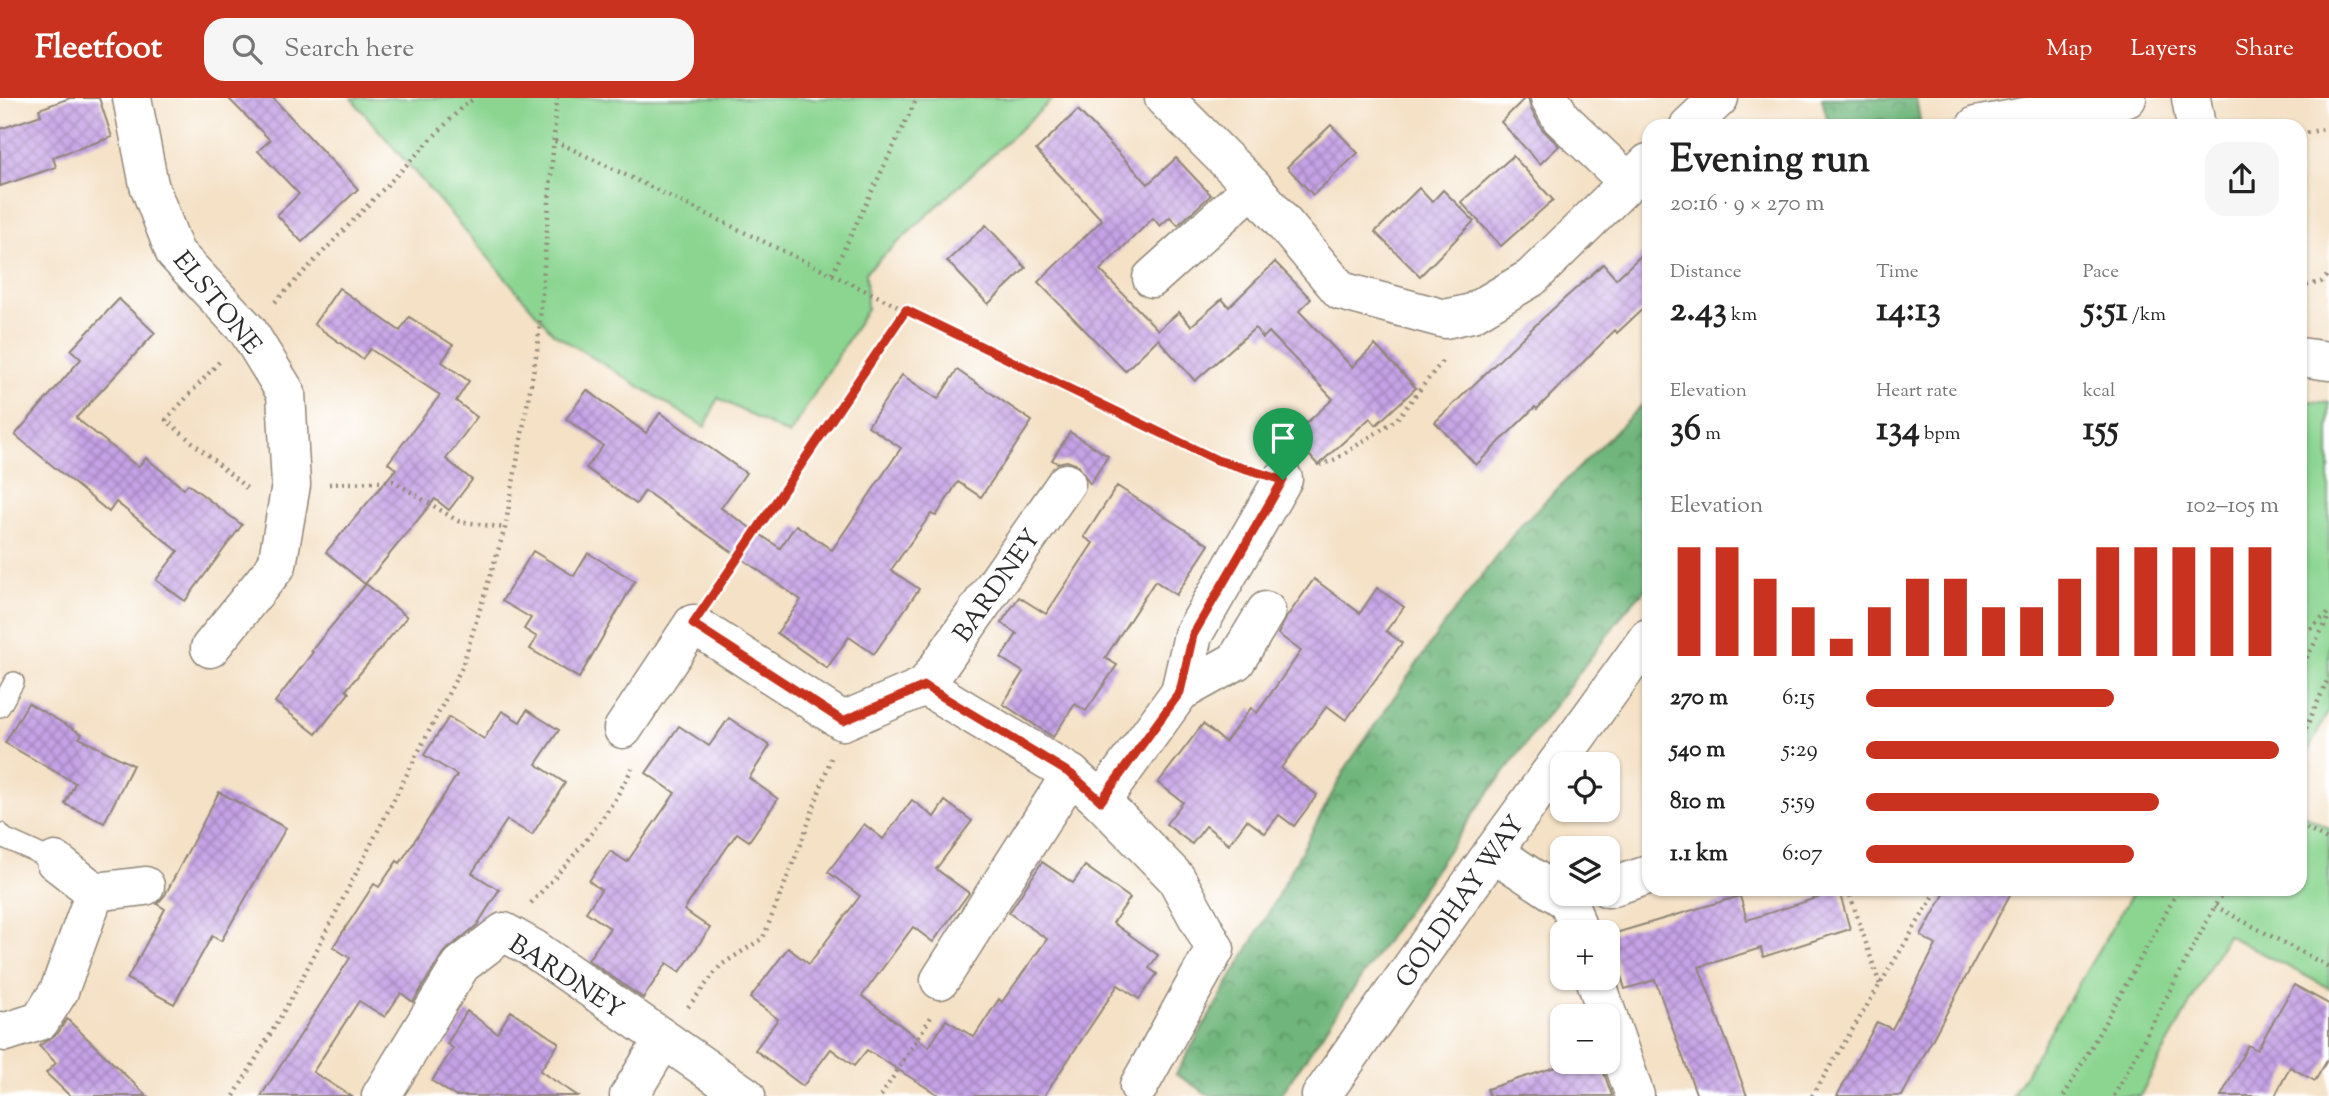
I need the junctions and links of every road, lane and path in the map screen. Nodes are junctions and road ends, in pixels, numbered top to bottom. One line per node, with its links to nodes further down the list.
1 (132, 98): 26 (street, ELSTONE)
2 (475, 98): 26 (path)
3 (557, 98): 17 (path)
4 (917, 98): 20 (path)
5 (1164, 98): 19 (street)
6 (1550, 98): 18 (street)
7 (1720, 98): 11 (street)
8 (1964, 98): 12 (street)
9 (2127, 98): 13 (street)
10 (2191, 98): 14 (street)
11 (1697, 119)
12 (1968, 119)
13 (2014, 119)
14 (2195, 119)
15 (2329, 128): 16 (path)
16 (2307, 133)
17 (555, 141): 20 (path); 32 (path)
18 (1638, 172): 25 (street)
19 (1253, 187): 22 (street); 25 (street)
20 (832, 274): 24 (path)
21 (2329, 274): 23 (path)
22 (1152, 278)
23 (2307, 285)
24 (906, 310): 29 (path); 35 (path)
25 (1445, 319): 29 (path)
26 (247, 331): 31 (street, ELSTONE); 31 (path)
27 (2307, 357): 28 (street)
28 (2329, 361)
29 (1283, 480): 43 (street)
30 (1066, 483): 42 (street, BARDNEY)
31 (288, 503): 32 (path); 38 (street, ELSTONE)
32 (505, 528): 73 (path)
33 (1266, 611): 43 (street)
34 (2329, 614): 36 (path); 39 (path)
35 (693, 624): 45 (street); 47 (street)
36 (2307, 632)
37 (1642, 646): 53 (street, GOLDHAY WAY)
38 (210, 648)
39 (2307, 656)
40 (2329, 677): 46 (path)
41 (14, 682): 44 (lane)
42 (925, 686): 45 (street); 48 (street)
43 (1180, 692): 49 (street)
44 (0, 708)
45 (843, 721): 70 (path)
46 (2307, 726)
47 (623, 729): 65 (path)
48 (1071, 774): 49 (street); 67 (street)
49 (1101, 801): 72 (street)
50 (2307, 829): 52 (path)
51 (0, 833): 54 (lane)
52 (2329, 841)
53 (1493, 852): 64 (street); 78 (street, GOLDHAY WAY)
54 (55, 861): 58 (street)
55 (1642, 877): 56 (street)
56 (1620, 884)
57 (145, 886): 58 (street)
58 (95, 892): 69 (street)
59 (1851, 896): 68 (path)
60 (1934, 896): 68 (path)
61 (2175, 896): 81 (path)
62 (2220, 896): 63 (path)
63 (2215, 906): 66 (path); 82 (path)
64 (1580, 910)
65 (504, 932): 70 (street, BARDNEY); 74 (street, BARDNEY)
66 (2329, 967)
67 (940, 980): 77 (path)
68 (1880, 985): 80 (path)
69 (0, 1031)
70 (663, 1040): 75 (street); 76 (street, BARDNEY)
71 (1620, 1052): 79 (street)
72 (1141, 1093)
73 (234, 1096)
74 (381, 1096)
75 (629, 1096)
76 (746, 1096)
77 (881, 1096)
78 (1321, 1096)
79 (1635, 1096)
80 (1812, 1096)
81 (2064, 1096)
82 (2114, 1096)

